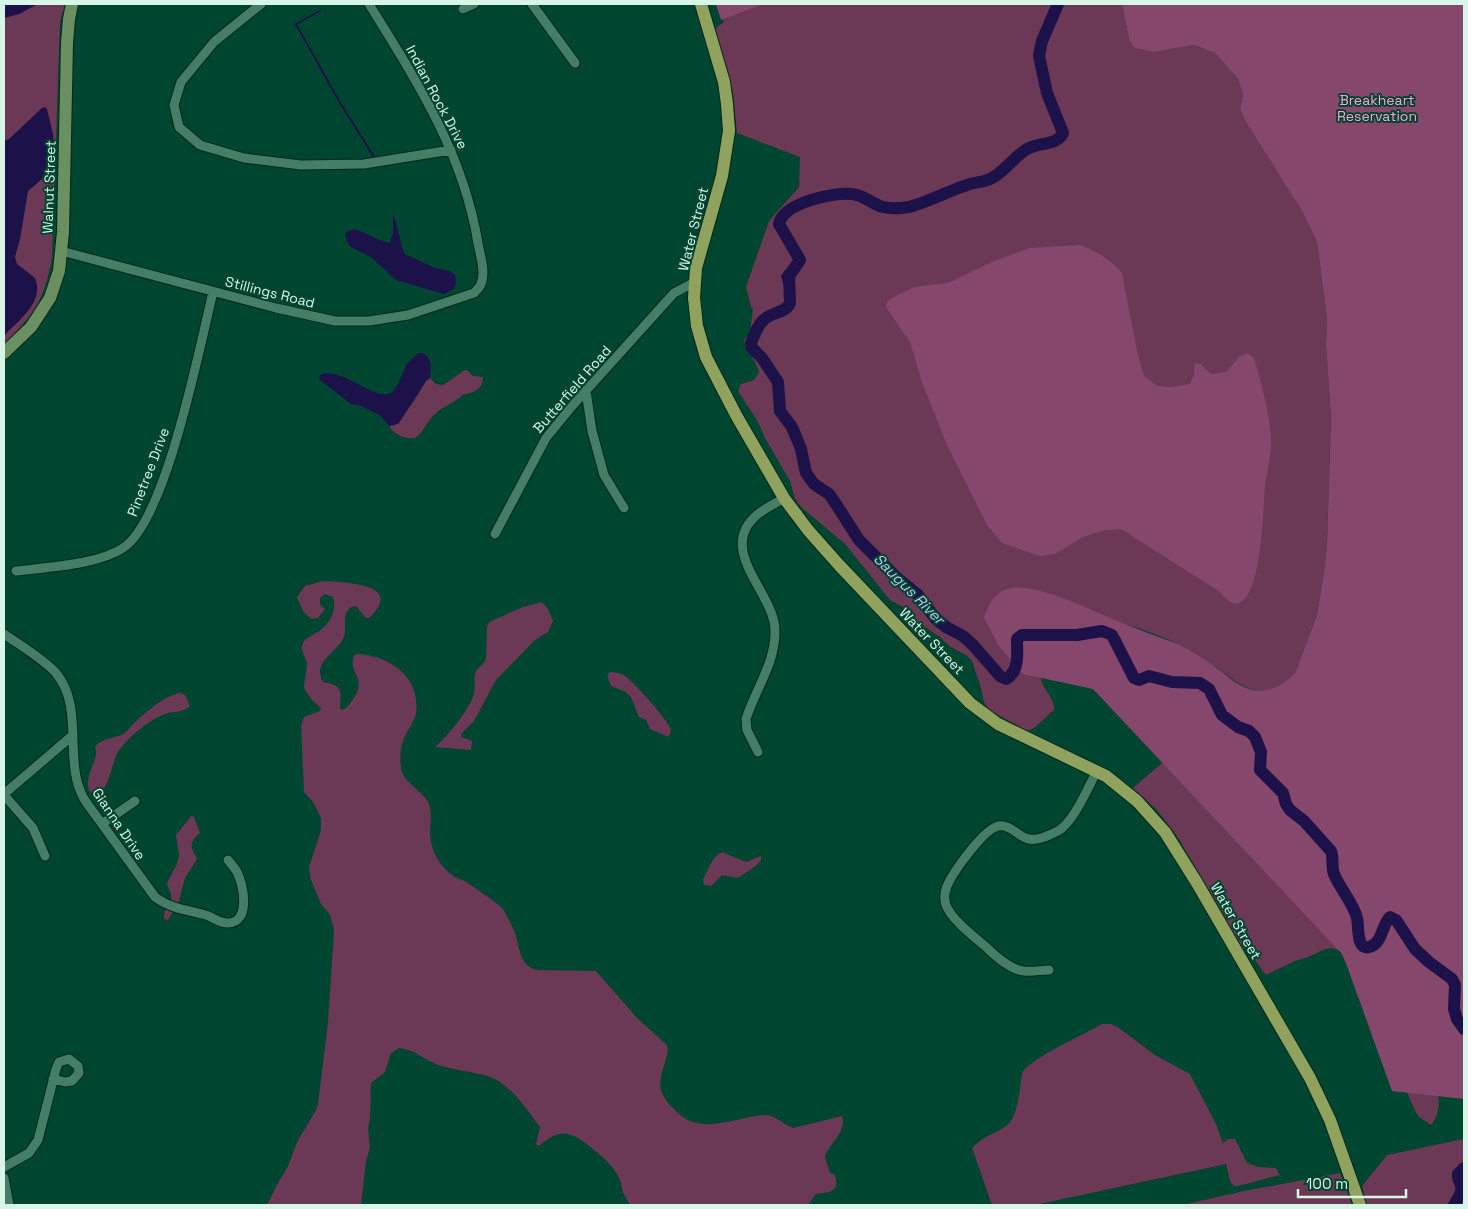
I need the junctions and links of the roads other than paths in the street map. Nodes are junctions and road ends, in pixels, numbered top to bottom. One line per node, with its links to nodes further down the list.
1 (72, 4): 10 (main road, Walnut Street)
2 (261, 4): 9 (street)
3 (369, 4): 9 (street, Indian Rock Drive)
4 (474, 4): 7 (street)
5 (532, 4): 8 (street)
6 (701, 4): 11 (main road, Water Street)
7 (463, 9)
8 (575, 63)
9 (451, 150): 13 (street, Indian Rock Drive)
10 (61, 251): 12 (street, Stillings Road); 14 (main road, Walnut Street)
11 (695, 282): 15 (street, Butterfield Road); 16 (main road, Water Street)
12 (212, 292): 13 (street, Stillings Road); 19 (street, Pinetree Drive)
13 (474, 294)
14 (4, 353)
15 (586, 391): 17 (street); 18 (street, Butterfield Road)
16 (784, 498): 22 (street); 23 (main road, Water Street)
17 (624, 508)
18 (495, 534)
19 (16, 570)
20 (4, 634): 21 (street, Gianna Drive)
21 (73, 735): 24 (street); 26 (street, Gianna Drive)
22 (758, 752)
23 (1096, 771): 29 (street); 34 (main road, Water Street)
24 (4, 794): 27 (street)
25 (135, 801): 26 (street)
26 (102, 824): 28 (street, Gianna Drive)
27 (45, 856)
28 (228, 860)
29 (1049, 970)
30 (54, 1079): 31 (street)
31 (4, 1167)
32 (4, 1178): 33 (street)
33 (9, 1205)
34 (1360, 1205)

